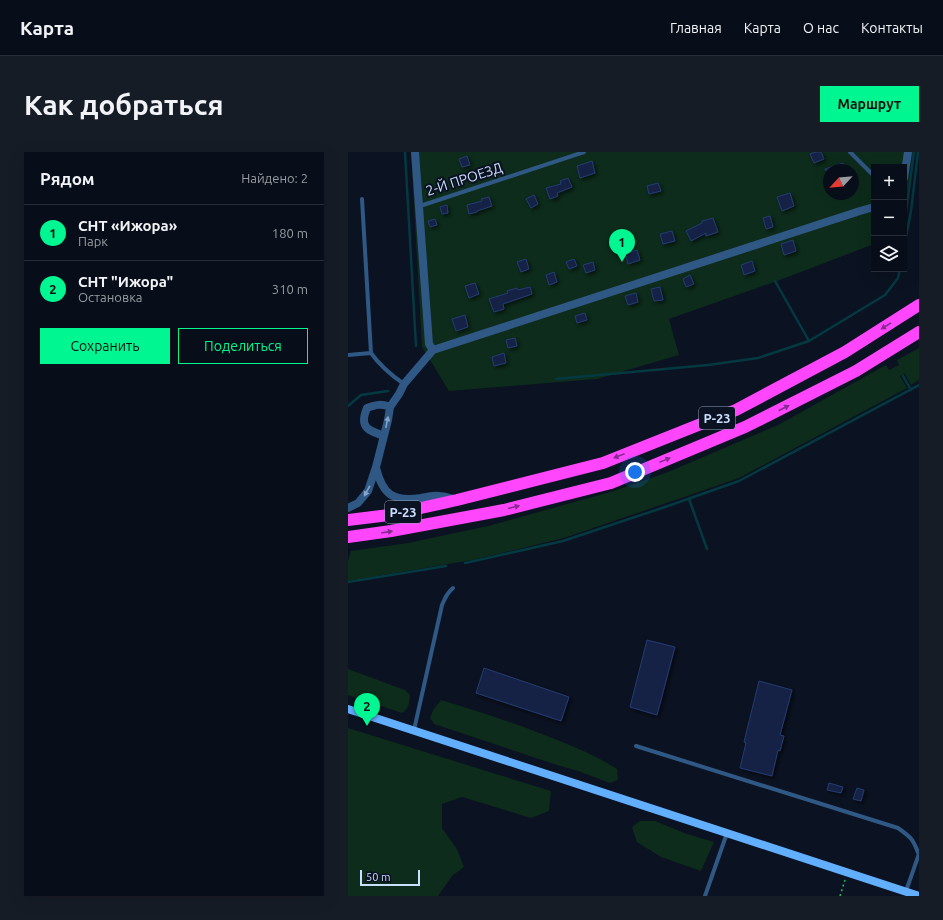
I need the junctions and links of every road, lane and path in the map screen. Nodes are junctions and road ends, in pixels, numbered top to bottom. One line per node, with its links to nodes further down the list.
1 (415, 152): 8 (street)
2 (584, 152): 8 (lane, 2-Й ПРОЕЗД)
3 (850, 152): 6 (lane)
4 (908, 152): 5 (street)
5 (906, 164)
6 (871, 173)
7 (362, 199): 13 (lane)
8 (420, 206): 12 (street)
9 (871, 208): 12 (street)
10 (919, 306): 19 (highway, Р-23, one-way to 19)
11 (919, 332): 22 (highway, Р-23, one-way to 11)
12 (433, 350): 15 (street)
13 (371, 353): 14 (lane); 15 (lane)
14 (348, 355)
15 (404, 384): 16 (street)
16 (390, 407): 17 (street, one-way to 16); 17 (street)
17 (384, 436): 18 (street)
18 (376, 467): 19 (street); 20 (street, one-way to 20)
19 (457, 500): 21 (highway, Р-23)
20 (348, 508)
21 (348, 520)
22 (348, 538)
23 (453, 588): 25 (lane)
24 (348, 709): 25 (street)
25 (414, 730): 27 (street)
26 (636, 746): 28 (lane)
27 (727, 833): 29 (street); 31 (lane)
28 (919, 855): 30 (lane)
29 (848, 873): 30 (street); 32 (path)
30 (906, 892): 33 (street)
31 (705, 896)
32 (840, 896)
33 (919, 896)

